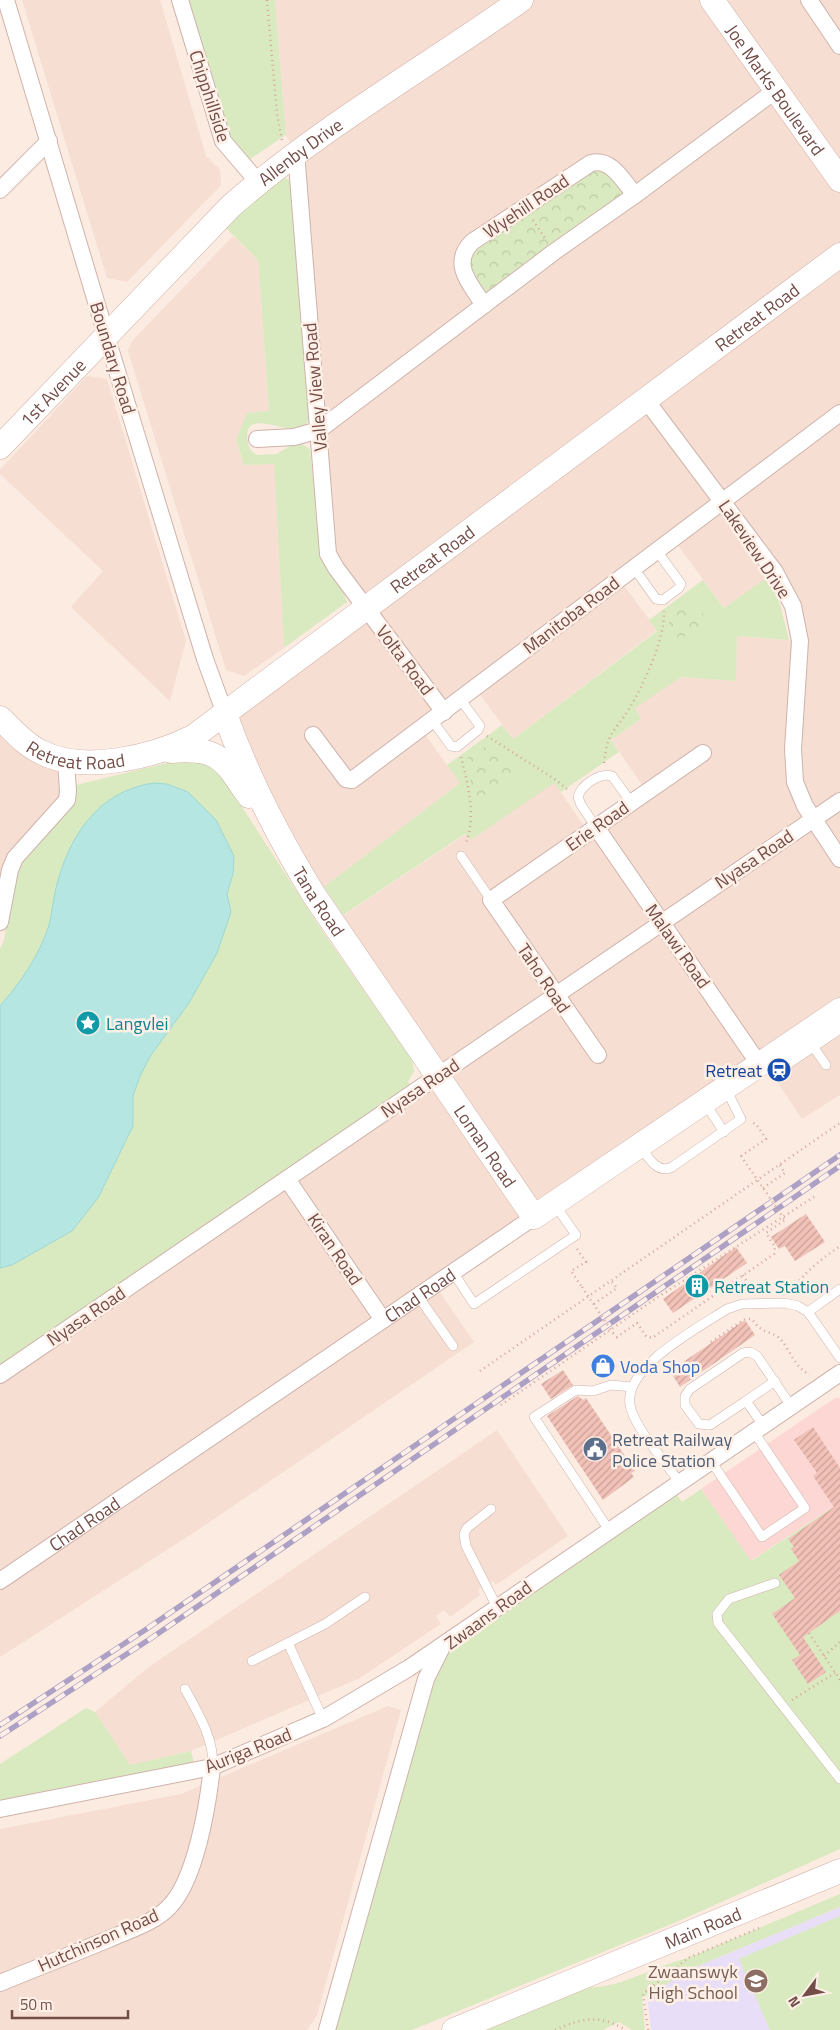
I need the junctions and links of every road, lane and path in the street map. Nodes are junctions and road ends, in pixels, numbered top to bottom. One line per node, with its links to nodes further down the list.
1 (6, 0): 9 (street, Boundary Road)
2 (180, 0): 12 (street, Chipphillside)
3 (267, 0): 10 (path)
4 (712, 0): 8 (main road, Joe Marks Boulevard)
5 (809, 0): 7 (street)
6 (509, 4): 10 (main road, Allenby Drive)
7 (840, 46)
8 (776, 90): 11 (main road, Joe Marks Boulevard); 14 (street)
9 (48, 141): 13 (street); 19 (street, Boundary Road)
10 (289, 146): 12 (main road, Allenby Drive); 22 (street, Valley View Road)
11 (840, 180)
12 (258, 182): 19 (main road, Allenby Drive)
13 (0, 190)
14 (635, 196): 15 (street, Wyehill Road); 16 (street)
15 (524, 207): 16 (path); 18 (street, Wyehill Road)
16 (554, 252): 18 (street)
17 (840, 254): 20 (main road, Retreat Road)
18 (484, 305): 22 (street)
19 (106, 335): 24 (main road, 1st Avenue); 31 (street, Boundary Road)
20 (646, 400): 25 (street, Lakeview Drive); 29 (main road, Retreat Road)
21 (840, 412): 25 (street, Manitoba Road)
22 (319, 430): 23 (street); 29 (street, Valley View Road)
23 (257, 440)
24 (0, 447)
25 (722, 502): 26 (street, Manitoba Road); 44 (street, Lakeview Drive)
26 (658, 551): 27 (street, Manitoba Road); 28 (lane)
27 (634, 568): 28 (lane); 30 (street, Manitoba Road)
28 (663, 600): 40 (path)
29 (367, 609): 31 (main road, Retreat Road); 32 (street, Volta Road)
30 (460, 699): 32 (street, Manitoba Road); 34 (lane)
31 (225, 714): 38 (main road, Retreat Road); 47 (main road, Tana Road)
32 (438, 716): 35 (street, Manitoba Road); 36 (lane)
33 (0, 718): 39 (main road, Retreat Road)
34 (478, 730): 36 (lane); 41 (path)
35 (313, 735)
36 (457, 747): 46 (path)
37 (703, 752): 43 (street, Erie Road)
38 (147, 753): 39 (main road, Retreat Road); 47 (main road)
39 (66, 761): 50 (street)
40 (603, 775): 41 (lane); 43 (lane)
41 (579, 793): 45 (lane)
42 (840, 800): 44 (street, Nyasa Road)
43 (631, 802): 45 (street, Erie Road)
44 (813, 819): 48 (street, Lakeview Drive); 51 (street, Nyasa Road)
45 (596, 827): 49 (street, Erie Road); 51 (street, Malawi Road)
46 (461, 856): 49 (lane)
47 (291, 858): 59 (main road, Tana Road)
48 (840, 859)
49 (491, 900): 52 (street, Taho Road)
50 (0, 922)
51 (662, 923): 52 (street, Nyasa Road); 58 (street, Malawi Road)
52 (556, 995): 56 (street, Taho Road); 59 (street, Nyasa Road)
53 (840, 1010): 55 (main road, Chad Road)
54 (840, 1029): 55 (lane)
55 (809, 1040): 57 (lane); 58 (main road, Chad Road)
56 (598, 1055)
57 (826, 1065)
58 (769, 1067): 60 (main road, Chad Road)
59 (438, 1076): 67 (street, Nyasa Road); 71 (main road, Loman Road)
60 (725, 1087): 61 (main road, Chad Road); 62 (lane)
61 (704, 1101): 64 (lane); 65 (main road, Chad Road)
62 (741, 1119): 64 (lane); 68 (path, bridge)
63 (840, 1123): 66 (path)
64 (724, 1132): 65 (lane)
65 (639, 1145): 70 (main road, Chad Road)
66 (779, 1164): 68 (path); 76 (path)
67 (287, 1179): 83 (street, Kiran Road); 90 (street, Nyasa Road)
68 (763, 1188): 75 (path, bridge)
69 (817, 1195): 94 (path)
70 (554, 1203): 71 (main road, Chad Road); 72 (lane)
71 (534, 1217): 74 (street, Chad Road)
72 (570, 1239): 74 (lane); 81 (path, bridge)
73 (840, 1246): 80 (path)
74 (453, 1272): 79 (street, Chad Road)
75 (743, 1275): 77 (path); 81 (path, bridge)
76 (612, 1282): 81 (path); 87 (path)
77 (752, 1288)
78 (840, 1289): 82 (lane)
79 (418, 1296): 83 (street, Chad Road); 85 (lane)
80 (785, 1303): 82 (lane); 92 (lane)
81 (594, 1304)
82 (808, 1312): 86 (lane)
83 (383, 1320): 101 (street, Chad Road)
84 (711, 1342): 88 (path)
85 (453, 1346)
86 (840, 1358)
87 (480, 1371)
88 (817, 1372)
89 (840, 1373): 95 (street, Zwaans Road)
90 (0, 1375)
91 (775, 1381): 93 (lane); 93 (lane); 95 (lane)
92 (632, 1387): 98 (lane); 100 (lane)
93 (746, 1401): 96 (lane)
94 (502, 1405)
95 (791, 1406): 96 (street, Zwaans Road)
96 (759, 1429): 97 (street, Zwaans Road); 97 (lane)
97 (711, 1461): 98 (street, Zwaans Road)
98 (680, 1482): 100 (street, Zwaans Road)
99 (491, 1508): 104 (lane)
100 (609, 1530): 104 (street, Zwaans Road)
101 (2, 1575)
102 (775, 1583): 114 (lane)
103 (364, 1597): 107 (lane)
104 (497, 1607): 108 (street, Zwaans Road)
105 (809, 1633): 109 (path)
106 (840, 1642): 109 (path)
107 (288, 1643): 110 (lane); 115 (lane)
108 (445, 1643): 115 (street, Auriga Road); 122 (street, Zwaans Road)
109 (824, 1656): 111 (path)
110 (252, 1661)
111 (835, 1672): 112 (path); 114 (path)
112 (840, 1680)
113 (185, 1689): 116 (lane)
114 (783, 1707): 117 (lane)
115 (323, 1718): 116 (street, Auriga Road)
116 (212, 1767): 118 (street, Auriga Road); 121 (street, Hutchinson Road)
117 (840, 1779)
118 (0, 1810)
119 (840, 1871): 123 (main road, Main Road)
120 (759, 1928): 126 (path)
121 (0, 1983)
122 (327, 2030)
123 (454, 2030)
124 (555, 2030): 125 (path)
125 (626, 2030)
126 (648, 2030)

